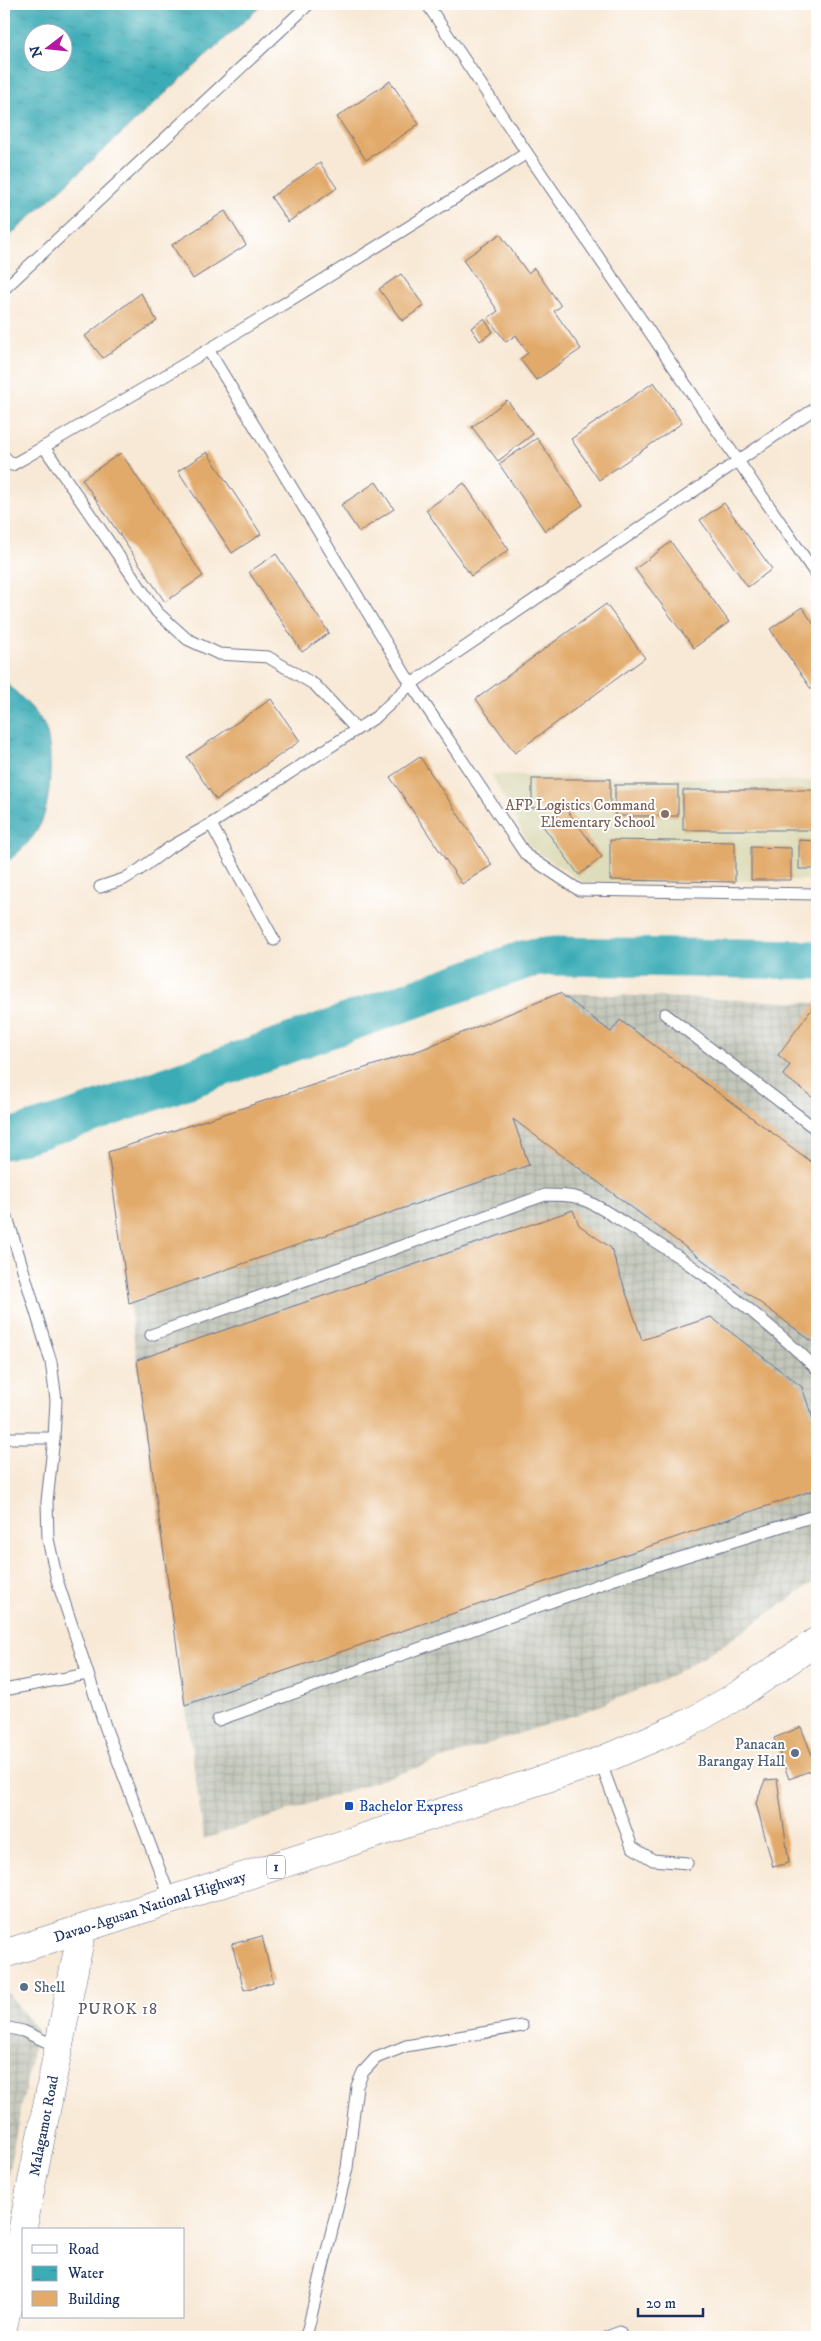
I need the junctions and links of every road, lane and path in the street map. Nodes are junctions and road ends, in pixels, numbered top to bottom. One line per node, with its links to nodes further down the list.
1 (309, 4): 4 (lane)
2 (427, 4): 3 (lane)
3 (526, 154): 5 (lane); 9 (lane)
4 (4, 289)
5 (209, 351): 7 (lane); 11 (lane)
6 (817, 407): 9 (lane)
7 (44, 447): 8 (lane); 12 (lane)
8 (4, 456)
9 (738, 461): 10 (lane); 11 (lane)
10 (817, 576)
11 (411, 684): 12 (lane); 15 (lane)
12 (356, 729): 13 (lane)
13 (211, 824): 14 (lane); 16 (lane)
14 (100, 888)
15 (817, 894)
16 (274, 940)
17 (665, 1014): 18 (lane)
18 (817, 1130)
19 (8, 1220): 23 (lane)
20 (151, 1335): 21 (lane)
21 (817, 1369)
22 (4, 1438): 23 (lane)
23 (54, 1438): 26 (lane)
24 (817, 1515): 28 (lane)
25 (817, 1641): 29 (main road, Davao-Agusan National Highway / 1)
26 (87, 1674): 27 (lane); 31 (lane)
27 (4, 1690)
28 (218, 1720)
29 (600, 1761): 30 (lane); 31 (main road, Davao-Agusan National Highway / 1)
30 (687, 1863)
31 (171, 1901): 32 (main road, Davao-Agusan National Highway / 1)
32 (82, 1929): 33 (main road, Davao-Agusan National Highway / 1); 36 (main road, Malagamot Road)
33 (4, 1954)
34 (522, 2026): 41 (lane)
35 (4, 2028): 36 (lane)
36 (60, 2048): 37 (main road, Malagamot Road)
37 (23, 2228)
38 (22, 2235): 39 (main road, Malagamot Road)
39 (4, 2323)
40 (620, 2332): 42 (lane)
41 (306, 2337)
42 (607, 2337)

